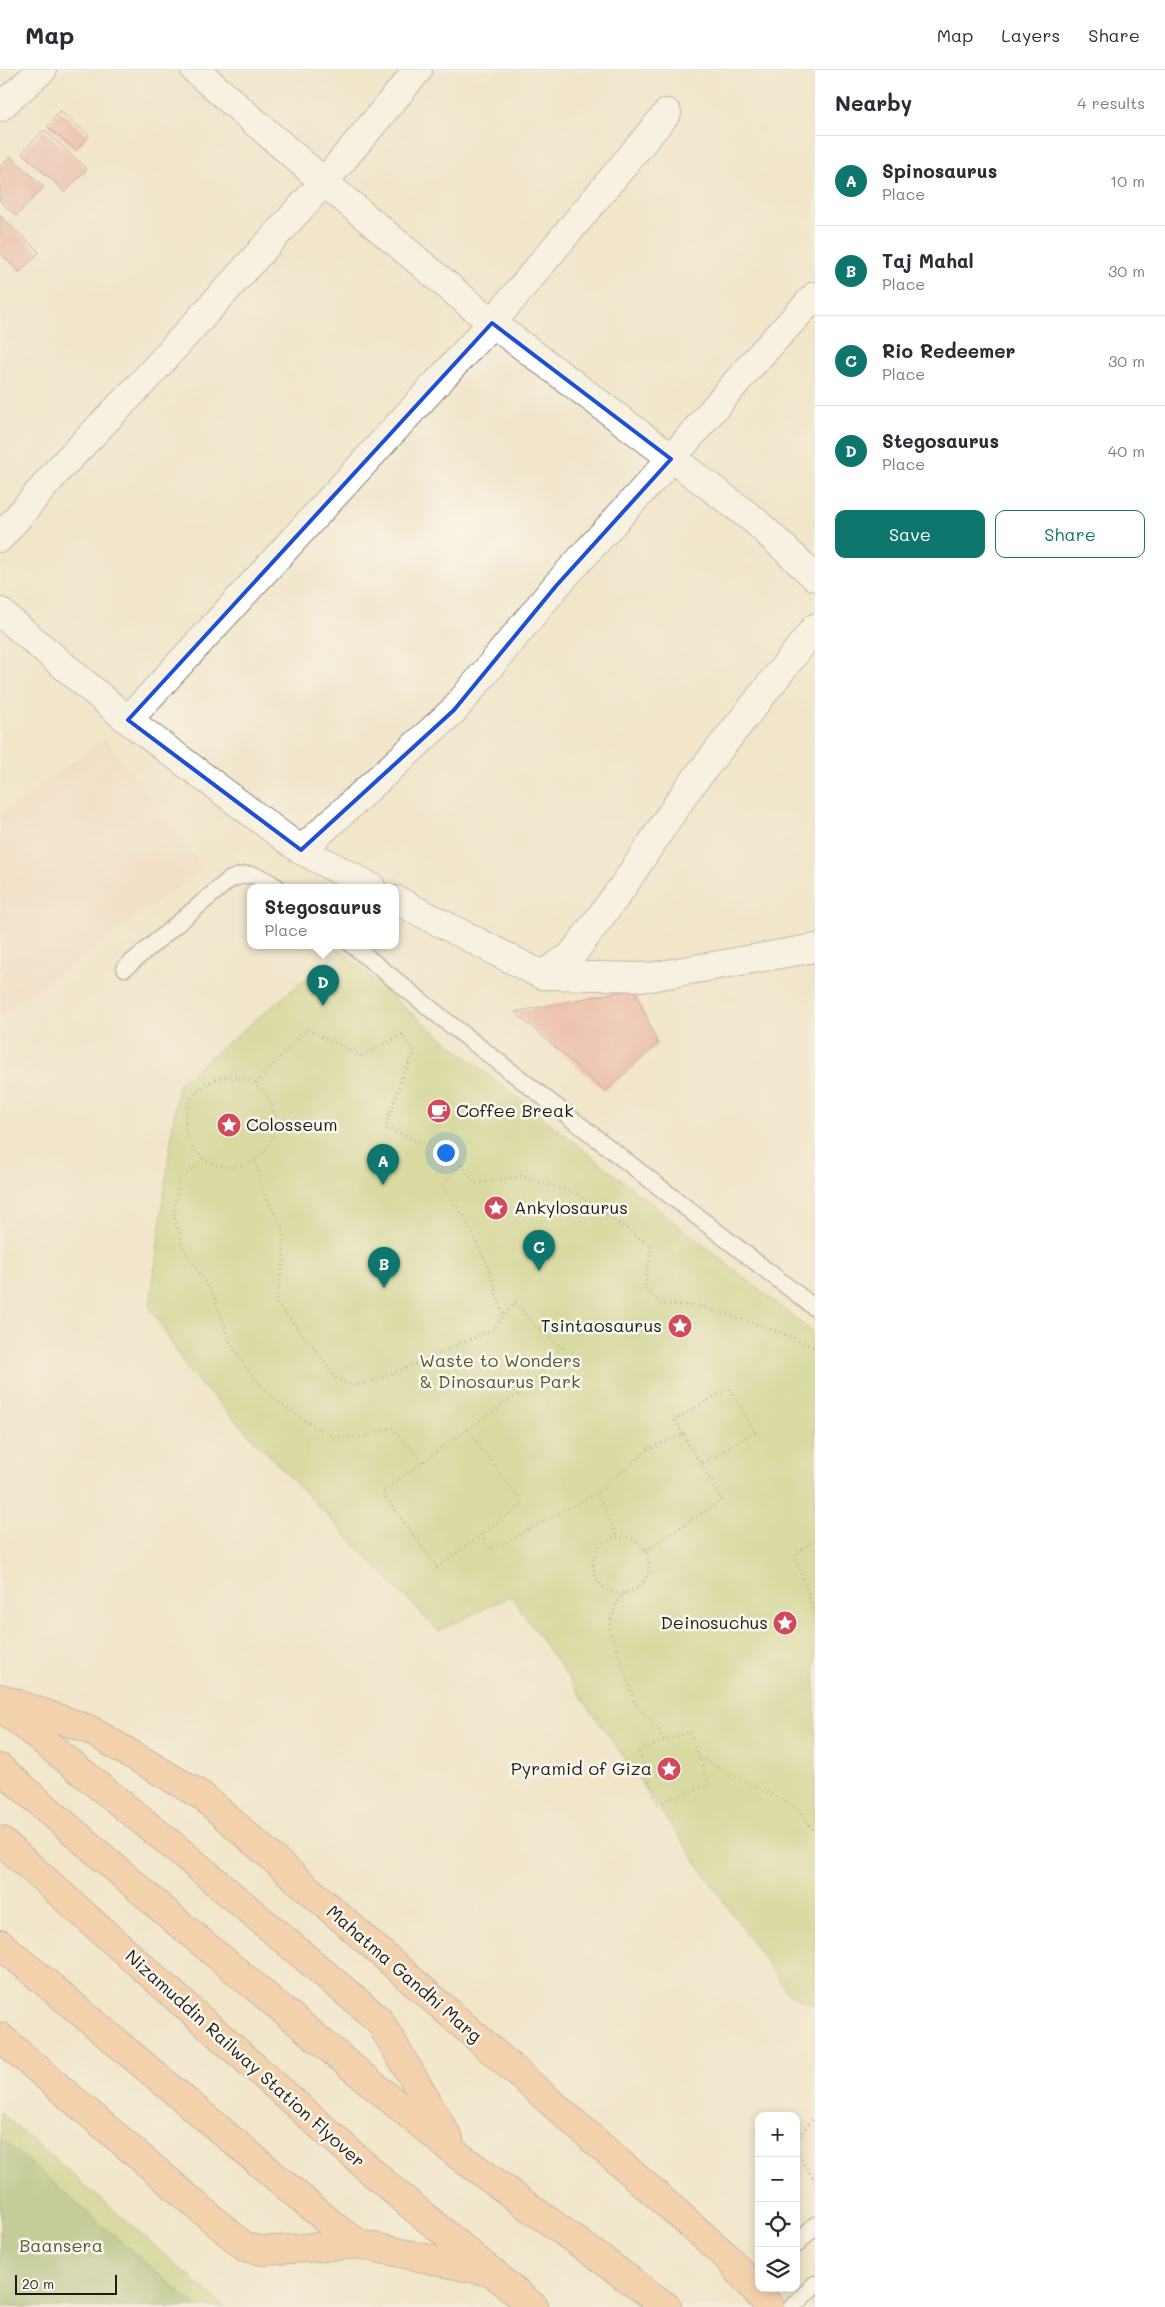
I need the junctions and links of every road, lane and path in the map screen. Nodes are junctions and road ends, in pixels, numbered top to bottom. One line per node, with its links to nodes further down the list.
1 (42, 70): 4 (street)
2 (195, 70): 6 (street)
3 (418, 70): 6 (street)
4 (0, 107)
5 (667, 113): 8 (street)
6 (324, 182): 8 (street); 10 (street)
7 (815, 296): 9 (street)
8 (492, 322): 9 (street); 14 (street)
9 (671, 459): 11 (street); 15 (street)
10 (0, 538)
11 (815, 577)
12 (0, 612): 14 (street)
13 (815, 628): 22 (street)
14 (128, 720): 15 (street)
15 (301, 850): 17 (street)
16 (272, 884): 21 (lane)
17 (365, 884)
18 (399, 902): 22 (street)
19 (815, 948): 22 (street)
20 (357, 949): 27 (lane)
21 (125, 968)
22 (542, 975)
23 (256, 1083): 24 (path); 25 (path); 26 (path)
24 (202, 1159): 25 (path); 32 (path)
25 (256, 1161): 28 (path)
26 (461, 1165): 28 (path); 29 (path)
27 (815, 1308)
28 (504, 1316): 30 (path)
29 (815, 1347)
30 (467, 1429): 32 (path); 35 (path)
31 (683, 1434): 33 (path); 33 (path); 34 (path)
32 (423, 1462): 35 (path)
33 (701, 1464): 38 (path)
34 (597, 1494): 35 (path); 36 (path)
35 (481, 1536)
36 (617, 1537): 38 (path); 39 (path)
37 (815, 1540): 40 (path)
38 (646, 1550): 39 (path)
39 (625, 1593): 43 (path)
40 (815, 1615)
41 (0, 1698): 60 (main road, Mahatma Gandhi Marg)
42 (0, 1706): 52 (main road)
43 (664, 1741): 44 (path); 44 (path)
44 (699, 1757): 46 (path)
45 (0, 1768): 52 (main road)
46 (815, 1832)
47 (0, 1840): 58 (main road, Nizamuddin Railway Station Flyover)
48 (0, 1944): 57 (main road)
49 (0, 2037): 57 (main road)
50 (815, 2116): 51 (path)
51 (800, 2135)
52 (459, 2156): 62 (main road)
53 (800, 2157): 54 (path)
54 (815, 2180)
55 (815, 2225): 56 (lane)
56 (800, 2241)
57 (360, 2244): 58 (main road)
58 (494, 2273): 61 (main road)
59 (815, 2284): 63 (lane)
60 (761, 2295)
61 (534, 2307)
62 (667, 2307)
63 (792, 2307)

